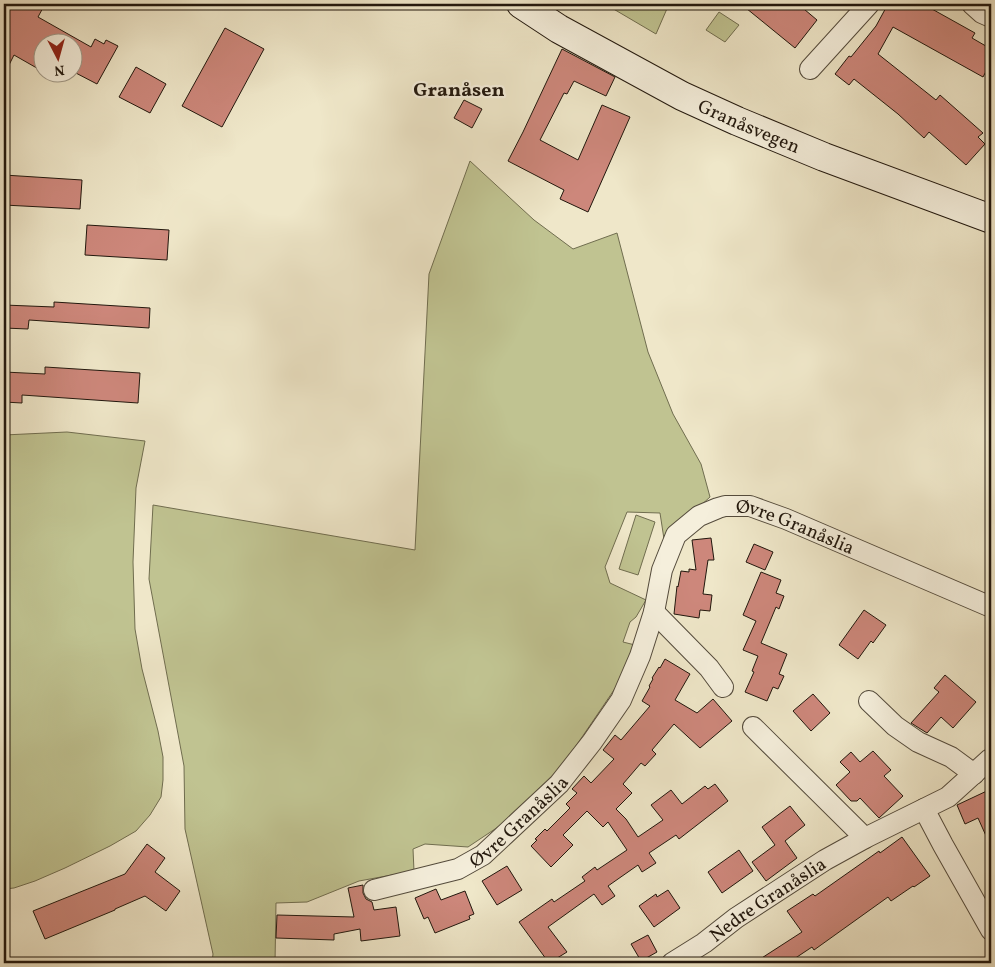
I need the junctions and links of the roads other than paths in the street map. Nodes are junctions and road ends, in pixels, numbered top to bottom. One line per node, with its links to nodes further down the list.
1 (521, 4): 6 (street, Granåsvegen)
2 (869, 4): 5 (street)
3 (972, 4): 4 (street)
4 (991, 17)
5 (810, 69)
6 (991, 219)
7 (991, 607): 8 (street, Øvre Granåslia)
8 (654, 612): 9 (street); 16 (street, Øvre Granåslia)
9 (723, 687)
10 (869, 701): 13 (street)
11 (753, 727): 15 (street)
12 (990, 759): 13 (street, Nedre Granåslia)
13 (974, 774): 14 (street, Nedre Granåslia)
14 (924, 809): 15 (street, Nedre Granåslia); 17 (street)
15 (865, 838): 18 (street, Nedre Granåslia)
16 (374, 890)
17 (991, 930)
18 (672, 963)

